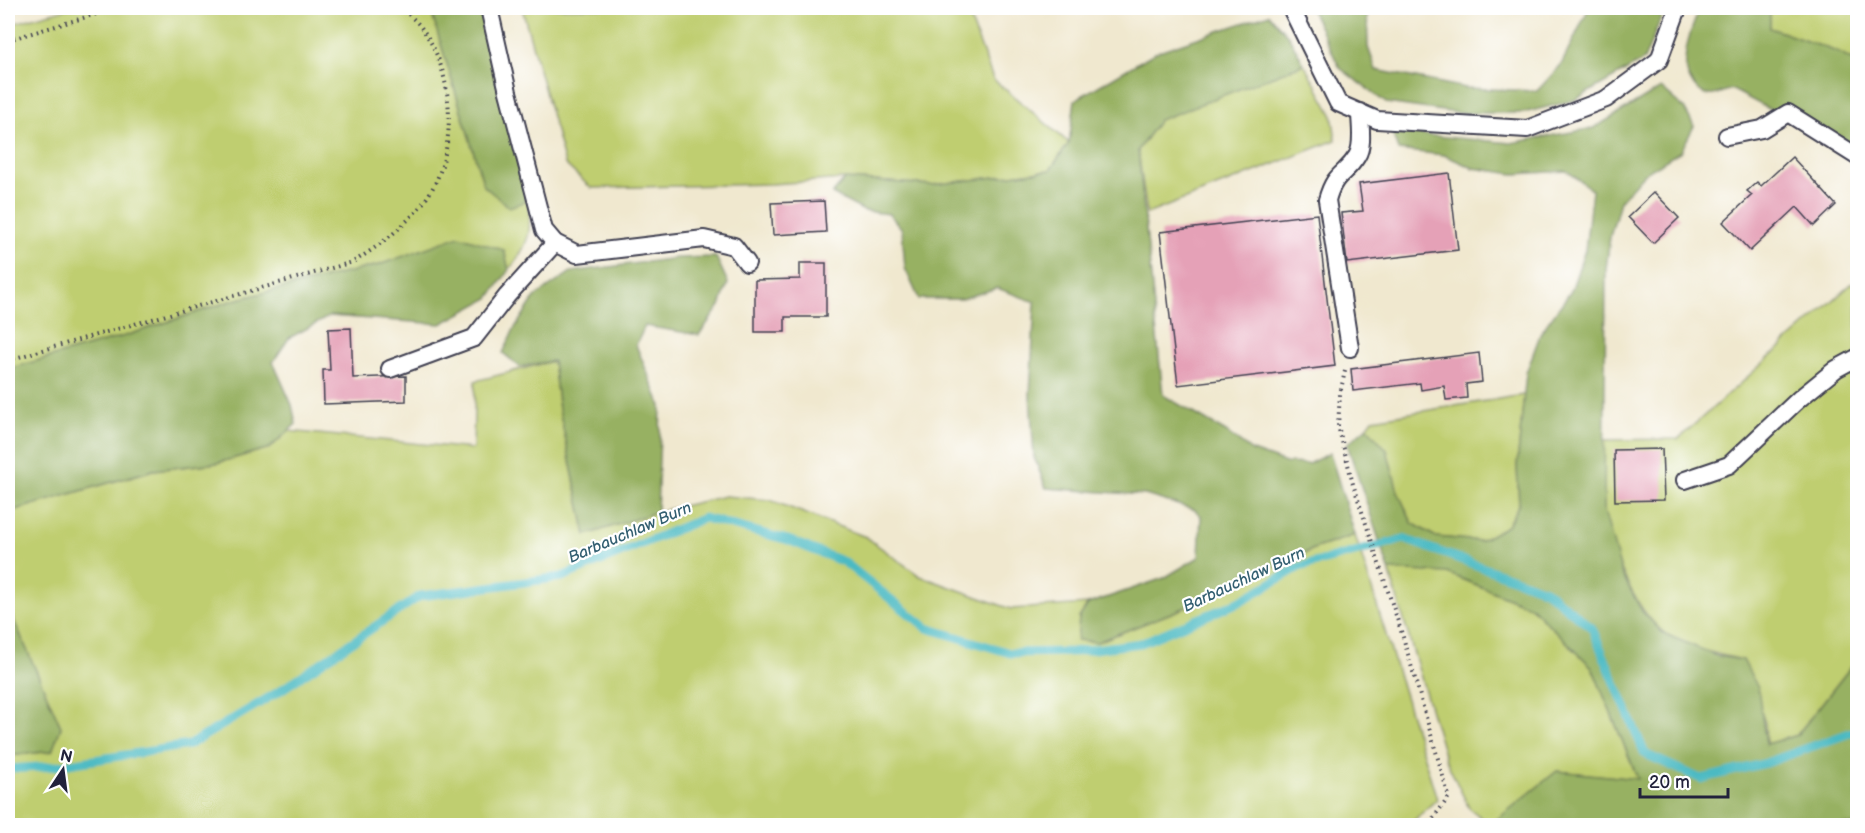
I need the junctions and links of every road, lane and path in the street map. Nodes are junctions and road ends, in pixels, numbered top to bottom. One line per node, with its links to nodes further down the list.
1 (117, 8): 6 (path)
2 (401, 8): 14 (path)
3 (489, 8): 10 (lane)
4 (1291, 8): 7 (lane)
5 (1678, 8): 7 (lane)
6 (8, 40)
7 (1360, 112): 12 (lane)
8 (1727, 136): 9 (lane)
9 (1857, 157)
10 (555, 243): 11 (lane); 15 (lane)
11 (747, 262)
12 (1350, 348): 17 (path)
13 (1857, 357): 16 (lane)
14 (8, 360)
15 (390, 369)
16 (1685, 480)
17 (1431, 821)

